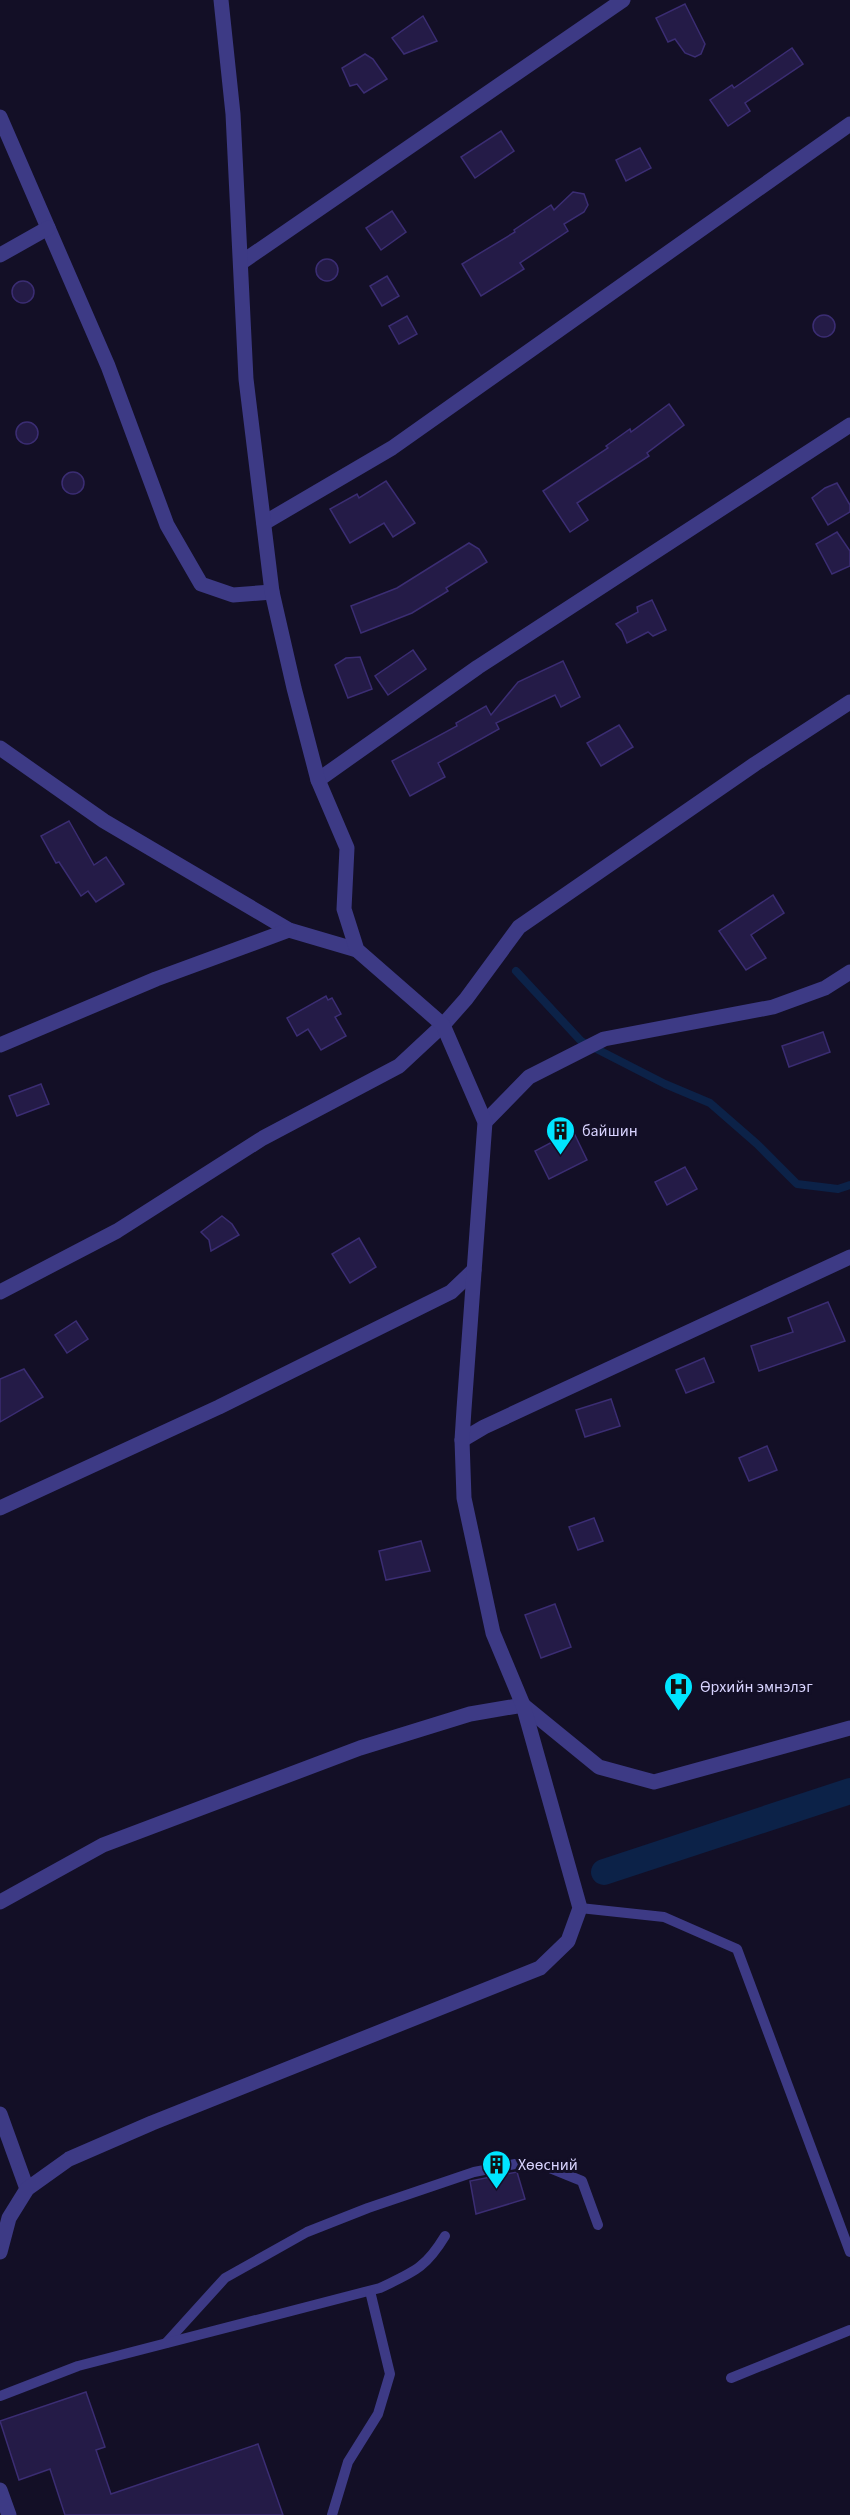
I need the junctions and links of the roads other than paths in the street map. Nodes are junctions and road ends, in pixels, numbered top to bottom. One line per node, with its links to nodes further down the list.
1 (221, 0): 7 (street)
2 (623, 0): 7 (street)
3 (0, 117): 5 (street)
4 (850, 124): 9 (street)
5 (48, 228): 6 (street); 10 (street)
6 (0, 255)
7 (242, 262): 9 (street)
8 (850, 425): 13 (street)
9 (264, 523): 10 (street)
10 (272, 592): 13 (street)
11 (850, 702): 17 (street)
12 (0, 748): 14 (street)
13 (318, 780): 15 (street)
14 (290, 930): 15 (street); 18 (street)
15 (357, 950): 17 (street)
16 (850, 972): 19 (street)
17 (443, 1025): 19 (street); 22 (street)
18 (0, 1045)
19 (485, 1122): 21 (street)
20 (850, 1257): 23 (street)
21 (474, 1270): 23 (street); 24 (street)
22 (0, 1292)
23 (462, 1440): 25 (street)
24 (0, 1508)
25 (523, 1705): 26 (street); 27 (street); 28 (street)
26 (850, 1728)
27 (0, 1902)
28 (580, 1908): 30 (street); 34 (lane)
29 (2, 2124): 30 (street)
30 (27, 2189): 33 (street)
31 (598, 2225): 37 (lane)
32 (445, 2236): 35 (lane)
33 (0, 2252)
34 (850, 2252)
35 (370, 2291): 37 (lane); 42 (lane)
36 (850, 2330): 38 (lane)
37 (166, 2343): 39 (lane)
38 (731, 2378)
39 (0, 2396)
40 (0, 2490): 41 (street)
41 (9, 2515)
42 (332, 2515)

